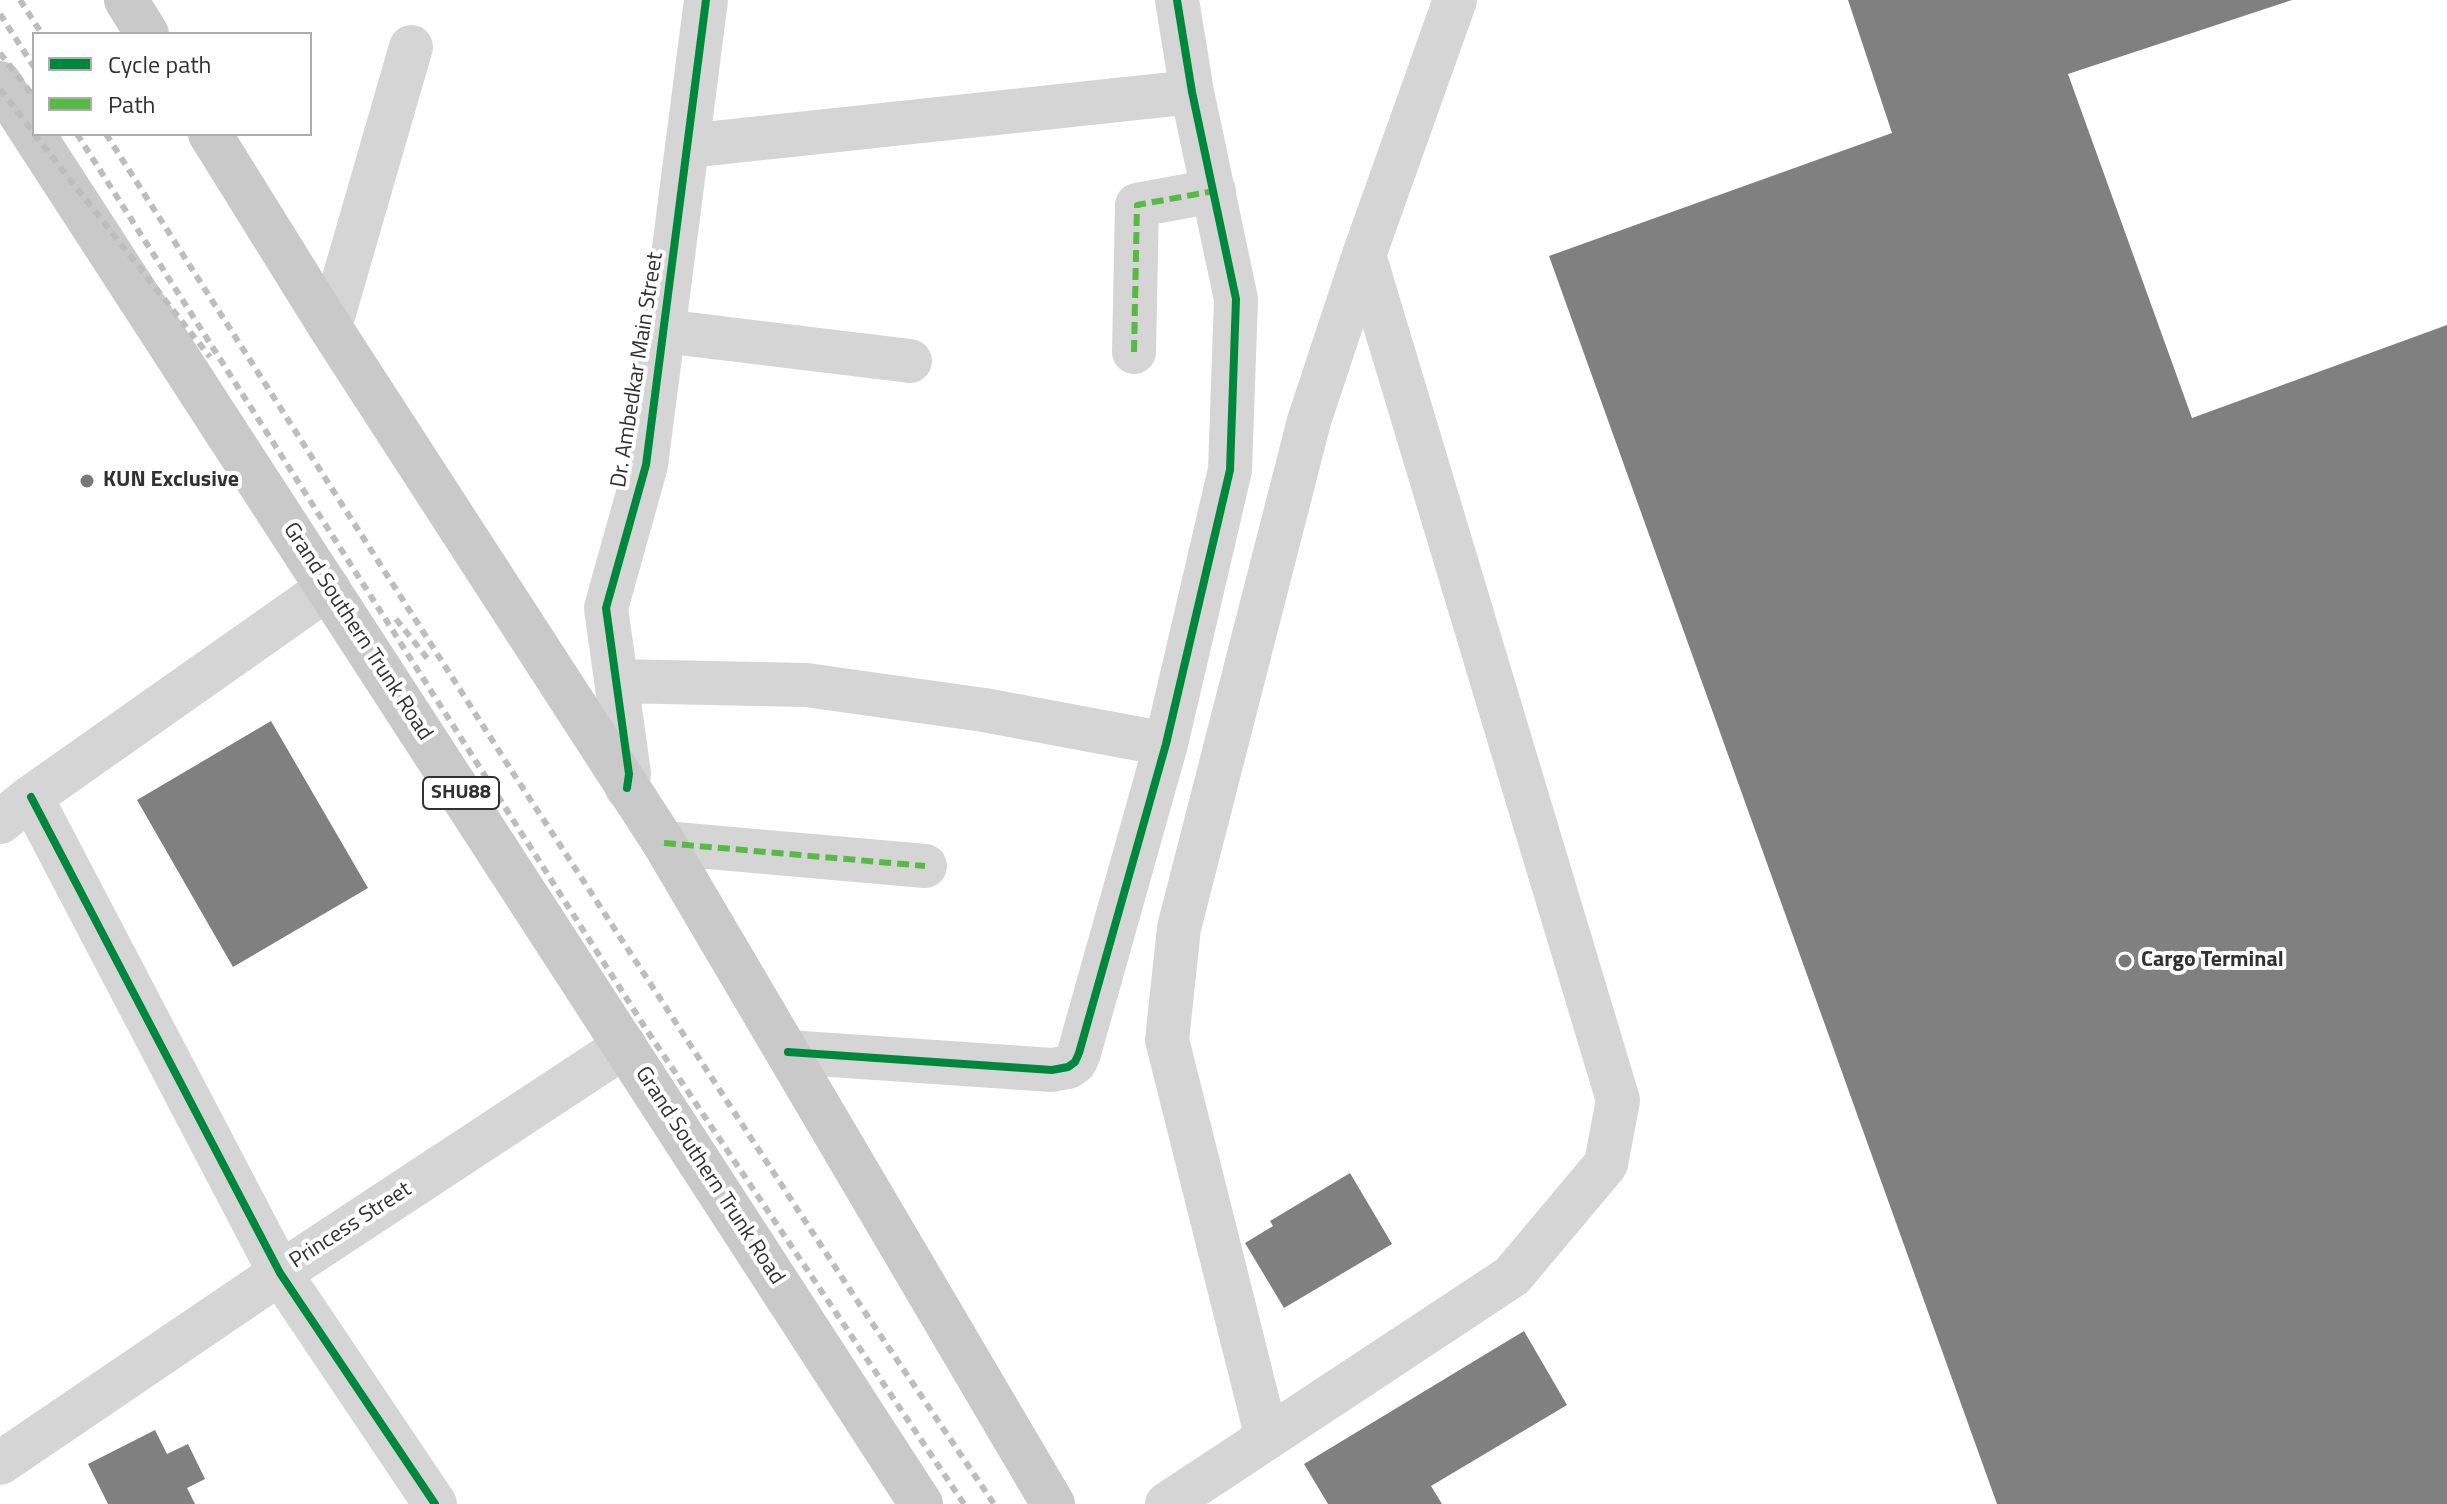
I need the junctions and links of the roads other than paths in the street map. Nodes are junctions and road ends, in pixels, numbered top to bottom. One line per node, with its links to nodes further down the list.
1 (126, 0): 5 (main road)
2 (706, 0): 12 (street, Dr. Ambedkar Main Street)
3 (1177, 0): 8 (street)
4 (1455, 0): 14 (street)
5 (146, 32)
6 (411, 47): 15 (street)
7 (0, 83): 9 (main road, Grand Southern Trunk Road / SHU88)
8 (1192, 92): 12 (street); 13 (street)
9 (32, 132)
10 (34, 136): 19 (main road, Grand Southern Trunk Road / SHU88)
11 (211, 136): 15 (main road)
12 (687, 146): 16 (street, Dr. Ambedkar Main Street)
13 (1214, 191): 17 (street); 21 (street)
14 (1364, 255): 29 (street); 29 (street)
15 (330, 327): 22 (main road)
16 (663, 331): 18 (street); 20 (street, Dr. Ambedkar Main Street)
17 (1134, 352)
18 (910, 361)
19 (328, 588): 23 (street); 26 (main road, Grand Southern Trunk Road / SHU88)
20 (616, 681): 21 (street); 22 (street, Dr. Ambedkar Main Street)
21 (1166, 744): 27 (street)
22 (627, 788): 24 (main road)
23 (16, 810): 28 (street)
24 (664, 843): 25 (street); 27 (main road)
25 (925, 866)
26 (625, 1046): 28 (street, Princess Street); 32 (main road, Grand Southern Trunk Road / SHU88)
27 (788, 1052): 33 (main road)
28 (280, 1273): 30 (street, Princess Street); 31 (street)
29 (1267, 1438): 34 (street)
30 (0, 1463)
31 (435, 1504)
32 (921, 1504)
33 (1053, 1504)
34 (1167, 1504)

